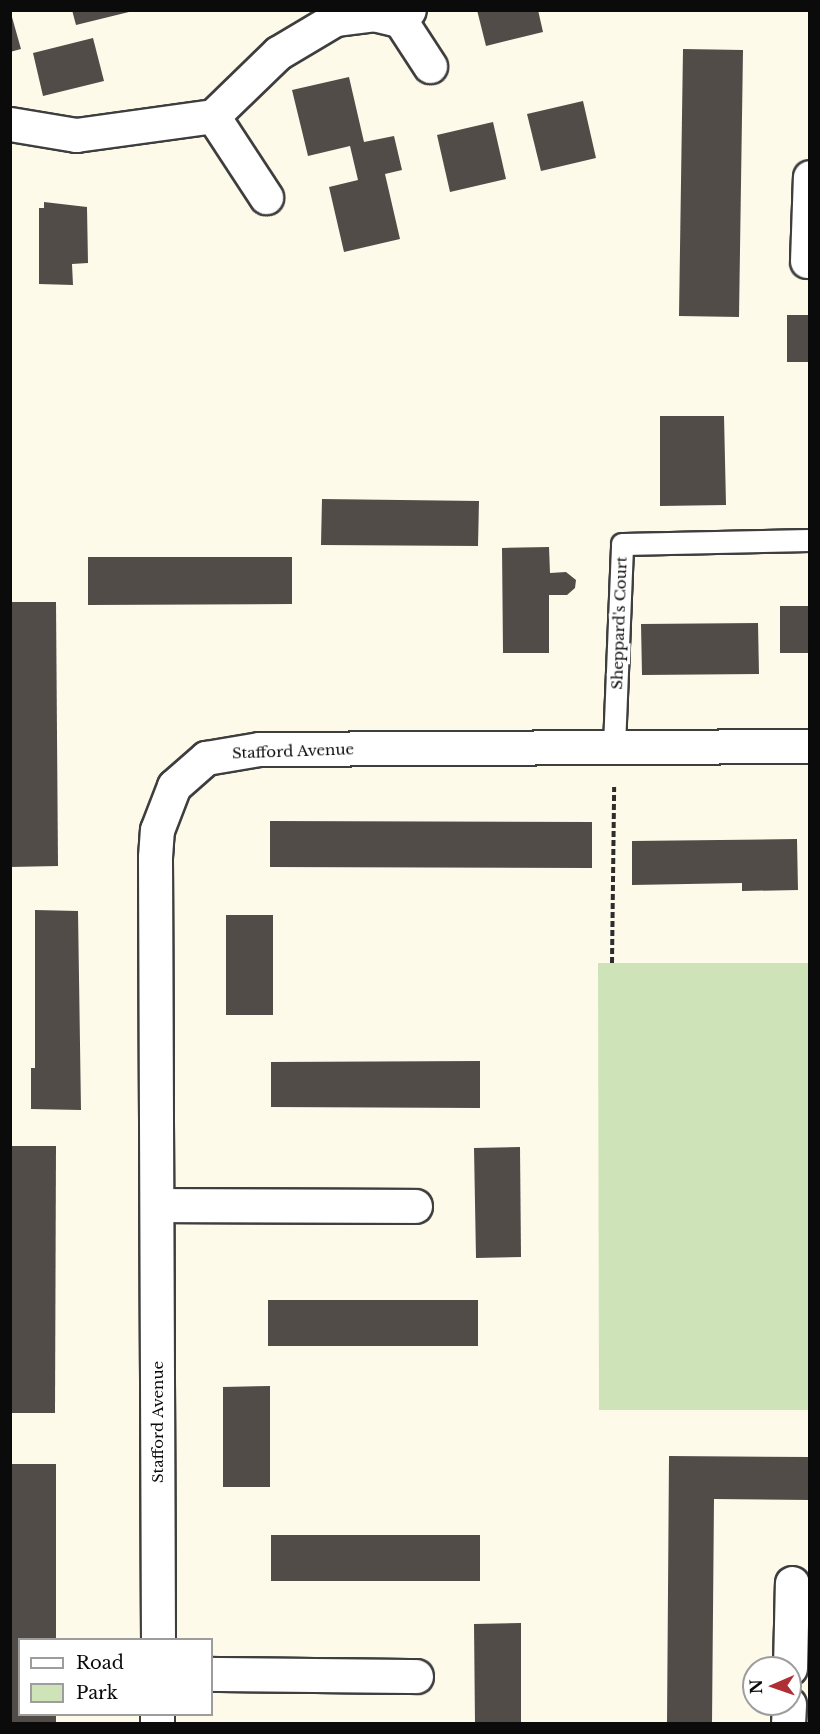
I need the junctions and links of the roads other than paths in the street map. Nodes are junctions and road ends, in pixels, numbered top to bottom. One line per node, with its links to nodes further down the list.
1 (405, 15): 2 (street); 3 (street)
2 (430, 66)
3 (213, 116): 4 (street); 7 (street)
4 (10, 124)
5 (810, 177): 6 (street)
6 (809, 184): 8 (street)
7 (266, 197)
8 (807, 261)
9 (810, 540): 10 (lane, Sheppard's Court)
10 (614, 746): 11 (street, Stafford Avenue); 12 (street, Stafford Avenue)
11 (810, 746)
12 (159, 1205): 13 (street); 15 (street, Stafford Avenue)
13 (415, 1206)
14 (792, 1583): 16 (street)
15 (158, 1638)
16 (797, 1656)
17 (213, 1674): 18 (street)
18 (416, 1676)

